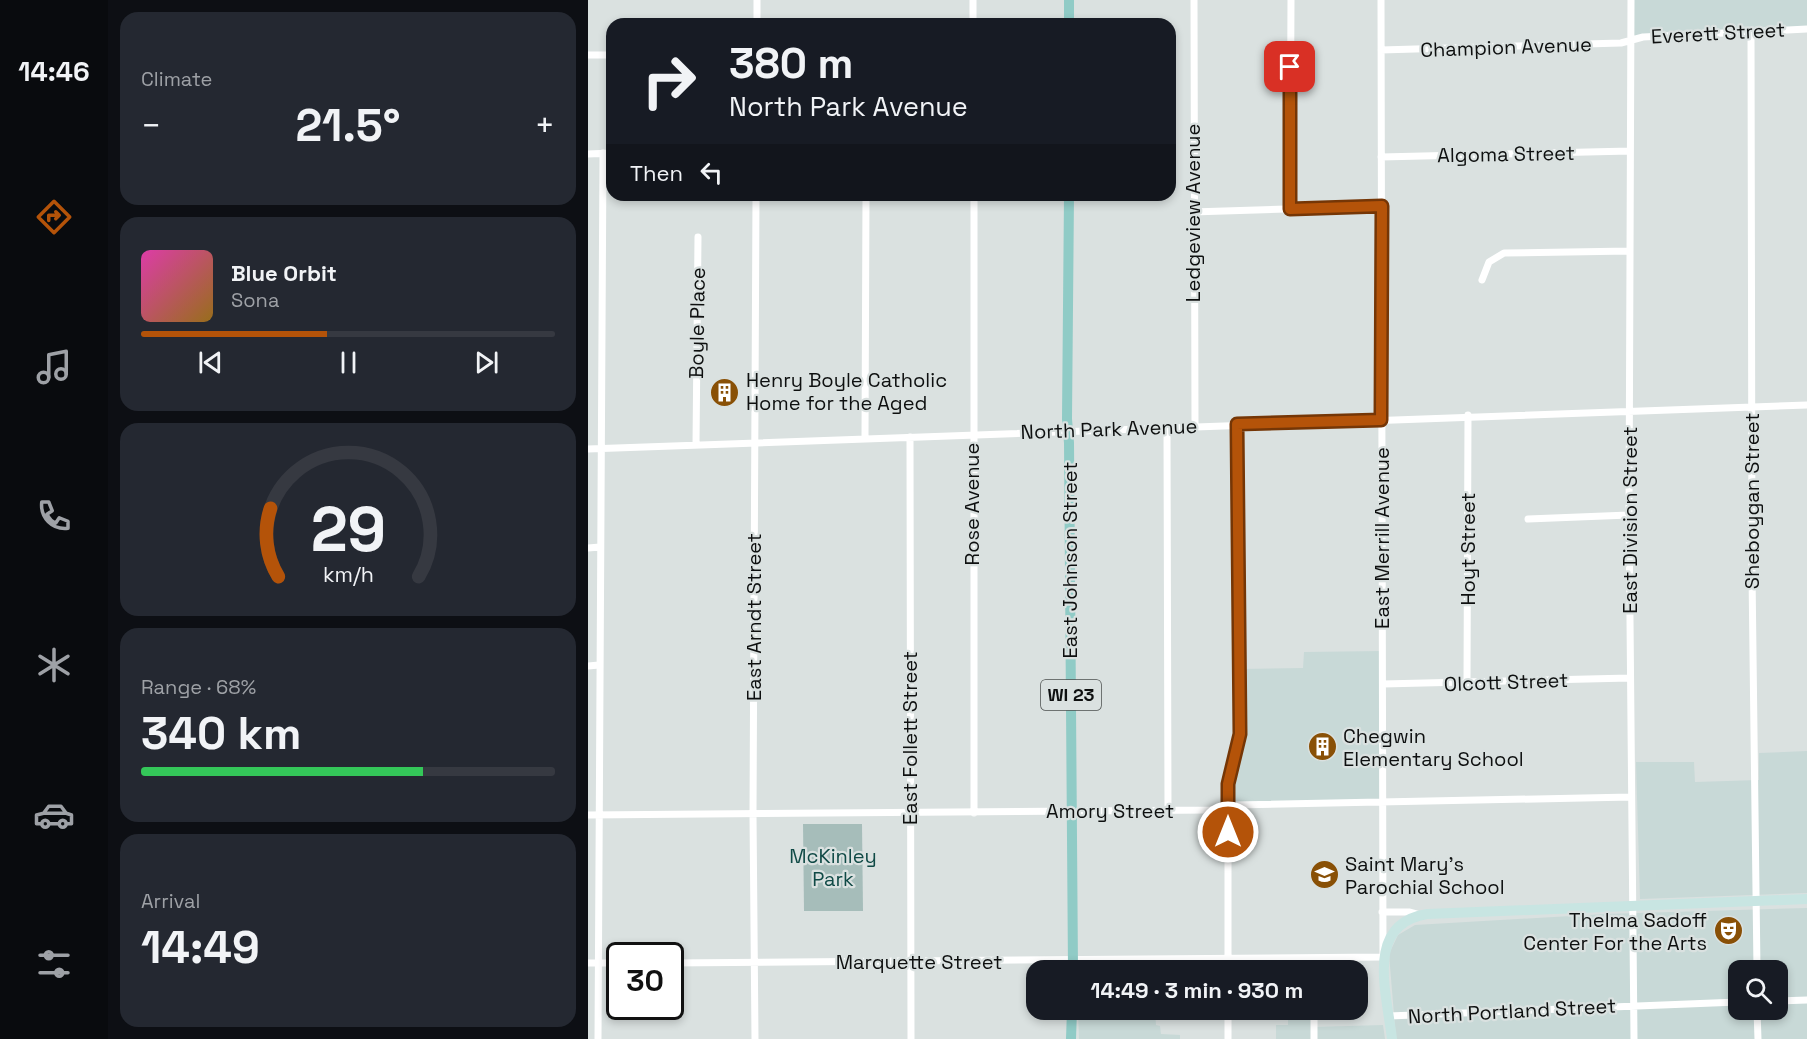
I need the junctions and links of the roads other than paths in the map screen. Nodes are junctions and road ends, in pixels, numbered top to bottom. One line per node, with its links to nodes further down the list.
1 (757, 0): 8 (street)
2 (973, 0): 9 (street)
3 (1069, 0): 10 (main road)
4 (1194, 0): 27 (street, Ledgeview Avenue)
5 (1291, 0): 26 (street)
6 (1381, 0): 14 (street, East Merrill Avenue)
7 (1631, 0): 13 (street, East Division Street)
8 (757, 18)
9 (973, 18)
10 (1069, 18)
11 (1807, 29): 12 (street, Everett Street)
12 (1751, 31): 13 (street, Everett Street); 32 (street, Sheboygan Street)
13 (1630, 41): 14 (street, Champion Avenue); 17 (street, East Division Street)
14 (1381, 50): 20 (street, East Merrill Avenue)
15 (606, 54): 16 (street)
16 (588, 55)
17 (1630, 151): 20 (street, Algoma Street); 29 (street, East Division Street)
18 (603, 153): 19 (street); 45 (street)
19 (588, 154)
20 (1381, 157): 25 (street, East Merrill Avenue)
21 (756, 201): 43 (street, East Arndt Street)
22 (866, 201): 42 (street)
23 (974, 201): 40 (street, Rose Avenue)
24 (1069, 201): 39 (main road, East Johnson Street / WI 23)
25 (1382, 206): 26 (street); 35 (street, East Merrill Avenue)
26 (1290, 209): 27 (street)
27 (1192, 212): 37 (street, Ledgeview Avenue)
28 (698, 237): 44 (street, Boyle Place)
29 (1630, 251): 30 (street); 33 (street, East Division Street)
30 (1482, 280)
31 (1807, 405): 32 (street, North Park Avenue)
32 (1752, 407): 33 (street, North Park Avenue); 67 (street, Sheboygan Street)
33 (1630, 411): 34 (street, North Park Avenue); 47 (street, East Division Street)
34 (1468, 416): 35 (street, North Park Avenue); 55 (street, Hoyt Street)
35 (1381, 420): 36 (street, North Park Avenue); 54 (street, East Merrill Avenue)
36 (1237, 424): 37 (street, North Park Avenue); 58 (street)
37 (1195, 426): 38 (street, North Park Avenue)
38 (1167, 427): 39 (street, North Park Avenue); 59 (street)
39 (1068, 430): 40 (street, North Park Avenue); 60 (main road, East Johnson Street / WI 23)
40 (972, 434): 41 (street, North Park Avenue); 61 (street, Rose Avenue)
41 (910, 437): 42 (street, North Park Avenue); 63 (street, East Follett Street)
42 (865, 438): 43 (street, North Park Avenue)
43 (755, 442): 44 (street, North Park Avenue); 62 (street, East Arndt Street)
44 (696, 445): 45 (street, North Park Avenue)
45 (601, 448): 46 (street, North Park Avenue); 49 (street)
46 (588, 449)
47 (1629, 515): 48 (street); 53 (street, East Division Street)
48 (1528, 519)
49 (600, 547): 50 (street); 52 (street)
50 (588, 548)
51 (588, 666): 52 (street)
52 (599, 666): 65 (street)
53 (1630, 678): 55 (street, Olcott Street); 56 (street, East Division Street)
54 (1383, 684): 55 (street, Olcott Street); 57 (street, East Merrill Avenue)
55 (1467, 684)
56 (1630, 797): 57 (street, Amory Street); 68 (street, East Division Street)
57 (1384, 803): 58 (street, Amory Street); 69 (street, East Merrill Avenue)
58 (1228, 808): 59 (street, Amory Street); 73 (street)
59 (1168, 811): 60 (street, Amory Street)
60 (1072, 812): 61 (street, Amory Street); 74 (main road, East Johnson Street / WI 23)
61 (974, 813): 63 (street, Amory Street)
62 (753, 814): 63 (street, Amory Street); 65 (street, Amory Street); 82 (street, East Arndt Street)
63 (910, 814): 77 (street, East Follett Street)
64 (588, 815): 65 (street, Amory Street)
65 (599, 815): 79 (street)
66 (1807, 899): 67 (main road)
67 (1756, 901): 68 (main road); 76 (street, Sheboygan Street)
68 (1632, 906): 70 (main road); 87 (street, East Division Street)
69 (1382, 912): 70 (street); 71 (street, East Merrill Avenue)
70 (1420, 915): 71 (main road)
71 (1383, 957): 72 (street, Marquette Street); 88 (main road, East Merrill Avenue)
72 (1313, 958): 73 (street, Marquette Street)
73 (1228, 959): 75 (street, Marquette Street)
74 (1073, 960)
75 (1202, 960)
76 (1757, 960)
77 (911, 962): 82 (street, Marquette Street); 83 (street, Marquette Street); 95 (street, East Follett Street)
78 (588, 963): 79 (street)
79 (598, 963): 80 (street); 93 (street)
80 (606, 963)
81 (684, 963): 82 (street, Marquette Street)
82 (754, 964): 94 (street, East Arndt Street)
83 (1026, 964)
84 (1807, 1000): 85 (street)
85 (1788, 1001)
86 (1728, 1002): 87 (street, North Portland Street)
87 (1634, 1005): 88 (street, North Portland Street); 100 (street, East Division Street)
88 (1389, 1016): 99 (main road, East Merrill Avenue)
89 (1072, 1020): 96 (main road)
90 (1228, 1020): 97 (street)
91 (1314, 1020): 98 (street)
92 (1757, 1020): 101 (street)
93 (598, 1039)
94 (755, 1039)
95 (911, 1039)
96 (1071, 1039)
97 (1228, 1039)
98 (1314, 1039)
99 (1392, 1039)
100 (1635, 1039)
101 (1758, 1039)

